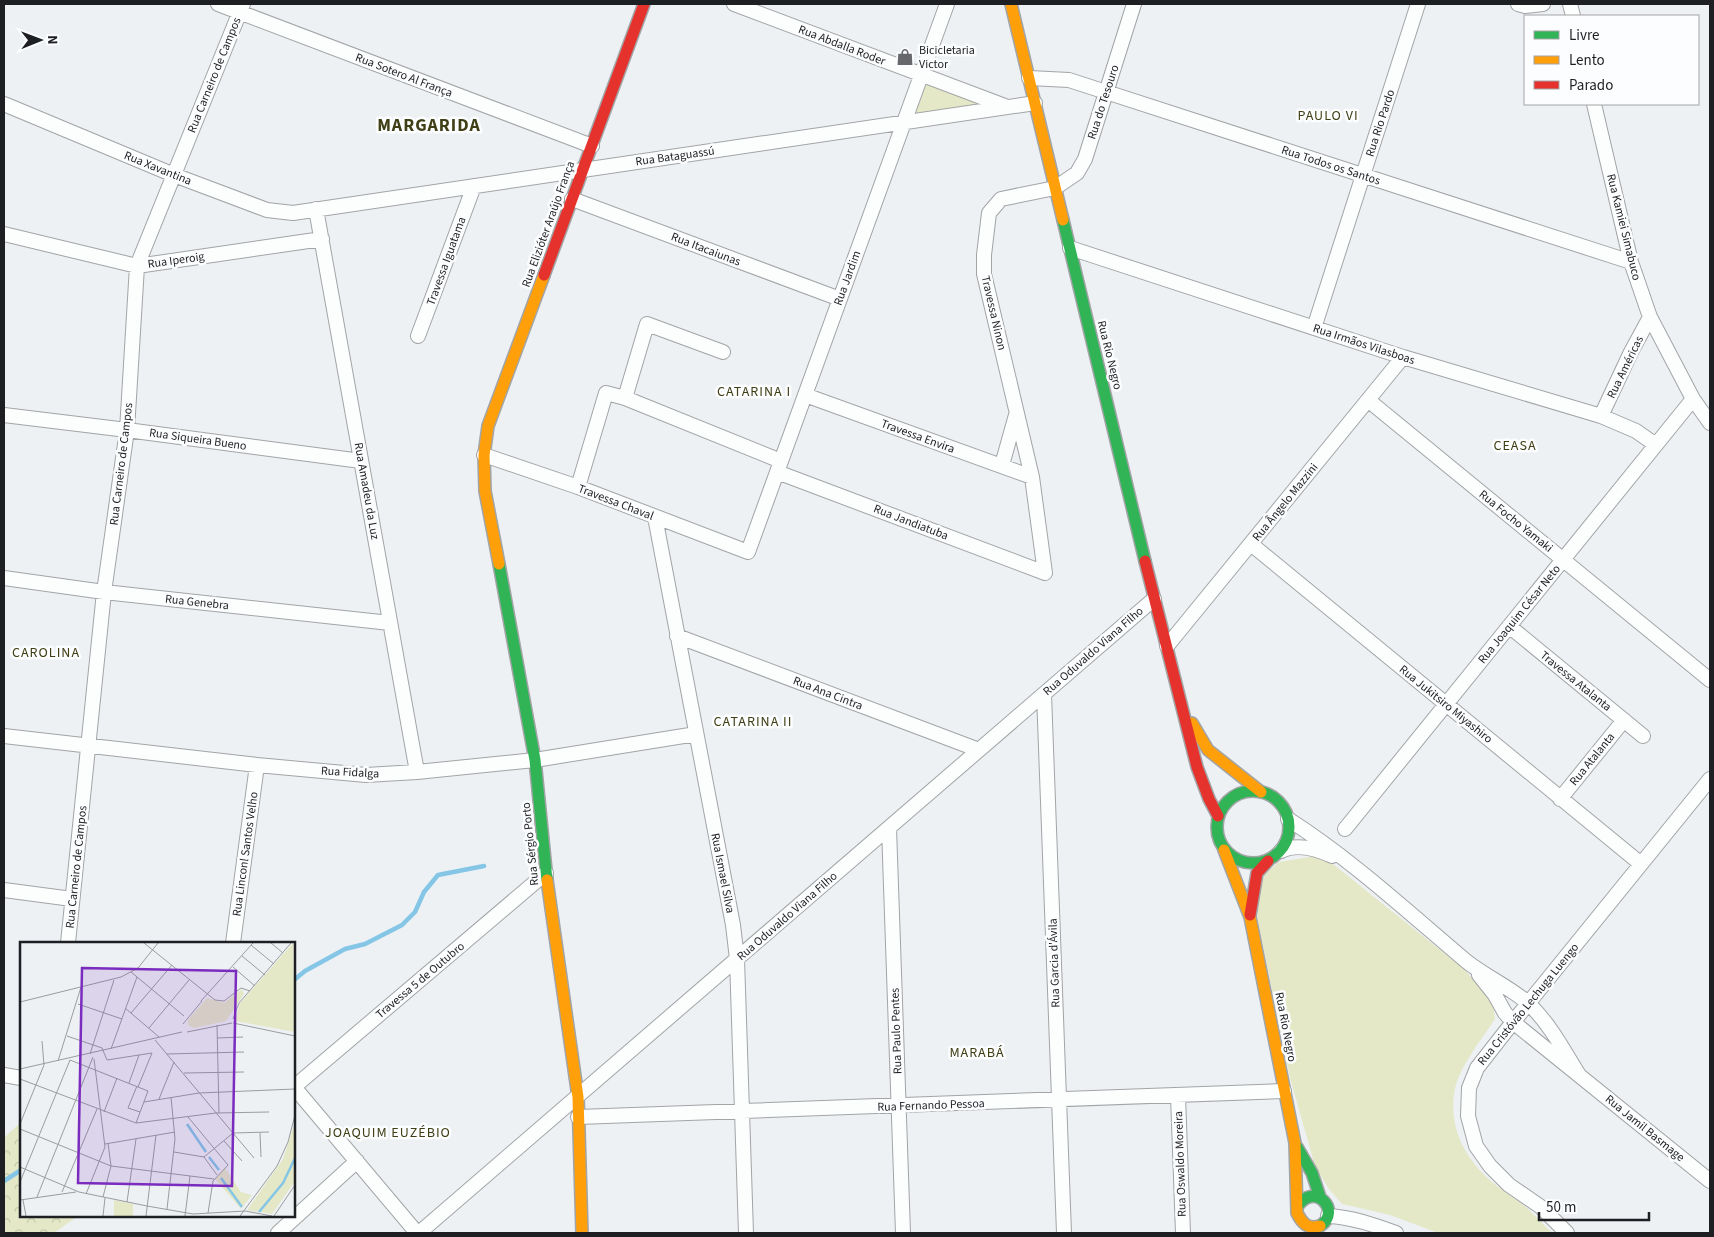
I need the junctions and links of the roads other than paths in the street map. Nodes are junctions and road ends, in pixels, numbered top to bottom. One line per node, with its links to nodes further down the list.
1 (218, 4): 10 (street, Rua Sotero Al França)
2 (644, 4): 19 (main road, Rua Elizióter Araújo França)
3 (734, 4): 11 (street, Rua Abdalla Roder)
4 (947, 4): 11 (street, Rua Jardim)
5 (1011, 4): 12 (main road, Rua Rio Negro)
6 (1134, 4): 13 (street, Rua do Tesouro)
7 (1418, 4): 22 (street, Rua Rio Pardo)
8 (1518, 4): 9 (street)
9 (1543, 4)
10 (241, 8): 19 (street, Rua Sotero Al França); 21 (street, Rua Carneiro de Campos)
11 (921, 75): 17 (street, Rua Abdalla Roder); 18 (street, Rua Jardim)
12 (1028, 78): 13 (street, Rua Todos os Santos); 14 (main road, Rua Rio Negro)
13 (1106, 92): 22 (street, Rua Todos os Santos); 24 (street, Rua do Tesouro)
14 (1034, 103): 17 (street, Rua Bataguassú); 24 (main road, Rua Rio Negro)
15 (4, 104): 21 (street, Rua Xavantina)
16 (1594, 105): 30 (street, Rua Kamiei Simabuco)
17 (1007, 107): 18 (street, Rua Bataguassú)
18 (904, 122): 20 (street, Rua Bataguassú); 32 (street, Rua Jardim)
19 (592, 146): 20 (main road, Rua Elizióter Araújo França)
20 (583, 170): 23 (street, Rua Bataguassú); 25 (main road, Rua Elizióter Araújo França)
21 (174, 175): 26 (street, Rua Xavantina); 31 (street, Rua Carneiro de Campos)
22 (1363, 176): 30 (street, Rua Todos os Santos); 34 (street, Rua Rio Pardo)
23 (474, 186): 26 (street, Rua Bataguassú); 35 (street, Travessa Iguatama)
24 (1055, 188): 29 (main road, Rua Rio Negro); 42 (street, Travessa Ninon)
25 (572, 199): 32 (street, Rua Itacaiunas); 48 (main road, Rua Elizióter Araújo França)
26 (316, 209): 28 (street, Rua Amadeu da Luz)
27 (4, 234): 31 (street, Rua Iperoig)
28 (322, 239): 31 (street, Rua Iperoig); 49 (street, Rua Amadeu da Luz)
29 (1070, 248): 34 (street, Rua Irmãos Vilasboas); 61 (main road, Rua Rio Negro)
30 (1631, 262): 33 (street, Rua Kamiei Simabuco)
31 (137, 266): 46 (street, Rua Carneiro de Campos)
32 (840, 299): 38 (street, Rua Jardim)
33 (1650, 317): 40 (street, Rua Kamiei Simabuco); 44 (street, Rua Américas)
34 (1314, 328): 37 (street, Rua Irmãos Vilasboas)
35 (418, 336)
36 (723, 352): 39 (street)
37 (1403, 356): 41 (street, Rua Ângelo Mazzini); 44 (street, Rua Irmãos Vilasboas)
38 (805, 395): 50 (street, Travessa Envira); 51 (street, Rua Jardim)
39 (625, 398): 51 (street, Rua Jandiatuba); 53 (street, Rua Jandiatuba)
40 (1693, 399): 45 (street, Rua Kamiei Simabuco); 47 (street, Rua Joaquim César Neto)
41 (1368, 400): 55 (street, Rua Ângelo Mazzini); 57 (street, Rua Focho Yamaki)
42 (1017, 412): 50 (street, Travessa Ninon); 52 (street, Travessa Ninon)
43 (4, 415): 46 (street, Rua Siqueira Bueno)
44 (1600, 416): 47 (street, Rua Irmãos Vilasboas)
45 (1710, 424)
46 (128, 430): 49 (street, Rua Siqueira Bueno); 60 (street, Rua Carneiro de Campos)
47 (1656, 445): 57 (street, Rua Joaquim César Neto)
48 (484, 454): 53 (street, Travessa Chaval); 76 (main road, Rua Sérgio Porto)
49 (361, 462): 62 (street, Rua Amadeu da Luz)
50 (1002, 465): 52 (street, Travessa Envira)
51 (779, 466): 56 (street, Rua Jardim); 58 (street, Rua Jandiatuba)
52 (1032, 477): 58 (street, Travessa Ninon)
53 (578, 487): 54 (street, Travessa Chaval)
54 (655, 517): 56 (street, Travessa Chaval); 64 (street, Rua Ismael Silva)
55 (1251, 544): 65 (street, Rua Ângelo Mazzini); 68 (street, Rua Jukitsiro Miyashiro)
56 (748, 552)
57 (1563, 560): 63 (street, Rua Joaquim César Neto); 66 (street, Rua Focho Yamaki)
58 (1045, 573)
59 (4, 578): 60 (street, Rua Genebra)
60 (104, 592): 62 (street, Rua Genebra); 74 (street, Rua Carneiro de Campos)
61 (1154, 599): 65 (main road, Rua Rio Negro); 67 (street, Rua Oduvaldo Viana Filho)
62 (390, 622): 78 (street, Rua Amadeu da Luz)
63 (1509, 626): 68 (street, Rua Joaquim César Neto); 70 (street, Travessa Atalanta)
64 (677, 636): 71 (street, Rua Ismael Silva); 75 (street, Rua Ana Cintra)
65 (1167, 646): 69 (main road, Rua Rio Negro)
66 (1710, 680)
67 (1044, 694): 75 (street, Rua Oduvaldo Viana Filho); 109 (street, Rua Garcia d'Ávila)
68 (1446, 704): 81 (street, Rua Jukitsiro Miyashiro); 85 (street, Rua Joaquim César Neto)
69 (1184, 711): 80 (main road, Rua Rio Negro); 82 (main road, Rua Rio Negro)
70 (1624, 720): 73 (street, Travessa Atalanta); 81 (street, Rua Atalanta)
71 (696, 734): 76 (street, Rua Fidalga); 97 (street, Rua Ismael Silva)
72 (4, 736): 74 (street, Rua Fidalga)
73 (1643, 736)
74 (88, 746): 77 (street, Rua Fidalga); 93 (street, Rua Carneiro de Campos)
75 (979, 750): 84 (street, Rua Oduvaldo Viana Filho)
76 (535, 760): 78 (street, Rua Fidalga); 91 (main road, Rua Sérgio Porto)
77 (257, 765): 78 (street, Rua Fidalga); 96 (street, Rua Linconl Santos Velho)
78 (417, 772)
79 (1710, 779): 89 (street, Rua Cristóvão Lechuga Luengo)
80 (1261, 792): 82 (main road); 83 (main road)
81 (1560, 799): 89 (street, Rua Jukitsiro Miyashiro)
82 (1218, 816): 86 (main road)
83 (1288, 819): 87 (main road); 90 (street, Rua Jamil Basmage)
84 (889, 828): 97 (street, Rua Oduvaldo Viana Filho); 110 (street, Rua Paulo Pentes)
85 (1344, 829)
86 (1224, 850): 88 (main road); 94 (main road, Rua Rio Negro)
87 (1281, 851): 88 (main road); 90 (street, Rua Jamil Basmage)
88 (1268, 861): 94 (main road, Rua Rio Negro)
89 (1641, 864): 99 (street, Rua Cristóvão Lechuga Luengo)
90 (1353, 866): 98 (street, Rua Jamil Basmage)
91 (546, 874): 104 (street, Travessa 5 de Outubro); 108 (main road, Rua Sérgio Porto)
92 (4, 890): 93 (street)
93 (72, 899): 95 (street, Rua Carneiro de Campos)
94 (1250, 917): 106 (main road, Rua Rio Negro)
95 (68, 942)
96 (233, 942)
97 (737, 959): 108 (street, Rua Oduvaldo Viana Filho); 111 (street, Rua Ismael Silva)
98 (1469, 963): 99 (street, Rua Jamil Basmage); 100 (street, Rua Jamil Basmage)
99 (1528, 1004): 100 (street, Rua Cristóvão Lechuga Luengo); 102 (street, Rua Jamil Basmage)
100 (1513, 1022): 102 (street, Rua Jamil Basmage); 129 (street, Rua Cristóvão Lechuga Luengo)
101 (4, 1075): 103 (street)
102 (1579, 1075): 115 (street, Rua Jamil Basmage)
103 (20, 1078)
104 (295, 1086)
105 (295, 1088): 114 (street)
106 (1284, 1091): 107 (street, Rua Fernando Pessoa); 113 (main road, Rua Rio Negro)
107 (1178, 1096): 109 (street, Rua Fernando Pessoa); 126 (street, Rua Oswaldo Moreira)
108 (578, 1097): 112 (main road, Rua Sérgio Porto); 121 (street, Rua Oduvaldo Viana Filho)
109 (1059, 1100): 110 (street, Rua Fernando Pessoa); 125 (street, Rua Garcia d'Ávila)
110 (899, 1106): 111 (street, Rua Fernando Pessoa); 124 (street, Rua Paulo Pentes)
111 (742, 1112): 112 (street, Rua Fernando Pessoa); 123 (street, Rua Ismael Silva)
112 (578, 1117): 122 (main road, Rua Sérgio Porto)
113 (1295, 1143): 116 (main road, Rua Rio Negro); 117 (main road, Rua Rio Negro)
114 (357, 1161): 120 (street); 121 (street)
115 (1710, 1181)
116 (1320, 1197): 117 (main road); 118 (main road)
117 (1298, 1212): 119 (main road); 127 (main road, Rua Rio Negro)
118 (1328, 1216): 119 (main road); 128 (street)
119 (1311, 1230)
120 (278, 1233)
121 (418, 1233)
122 (582, 1233)
123 (746, 1233)
124 (903, 1233)
125 (1064, 1233)
126 (1183, 1233)
127 (1295, 1233)
128 (1396, 1233)
129 (1567, 1233)

